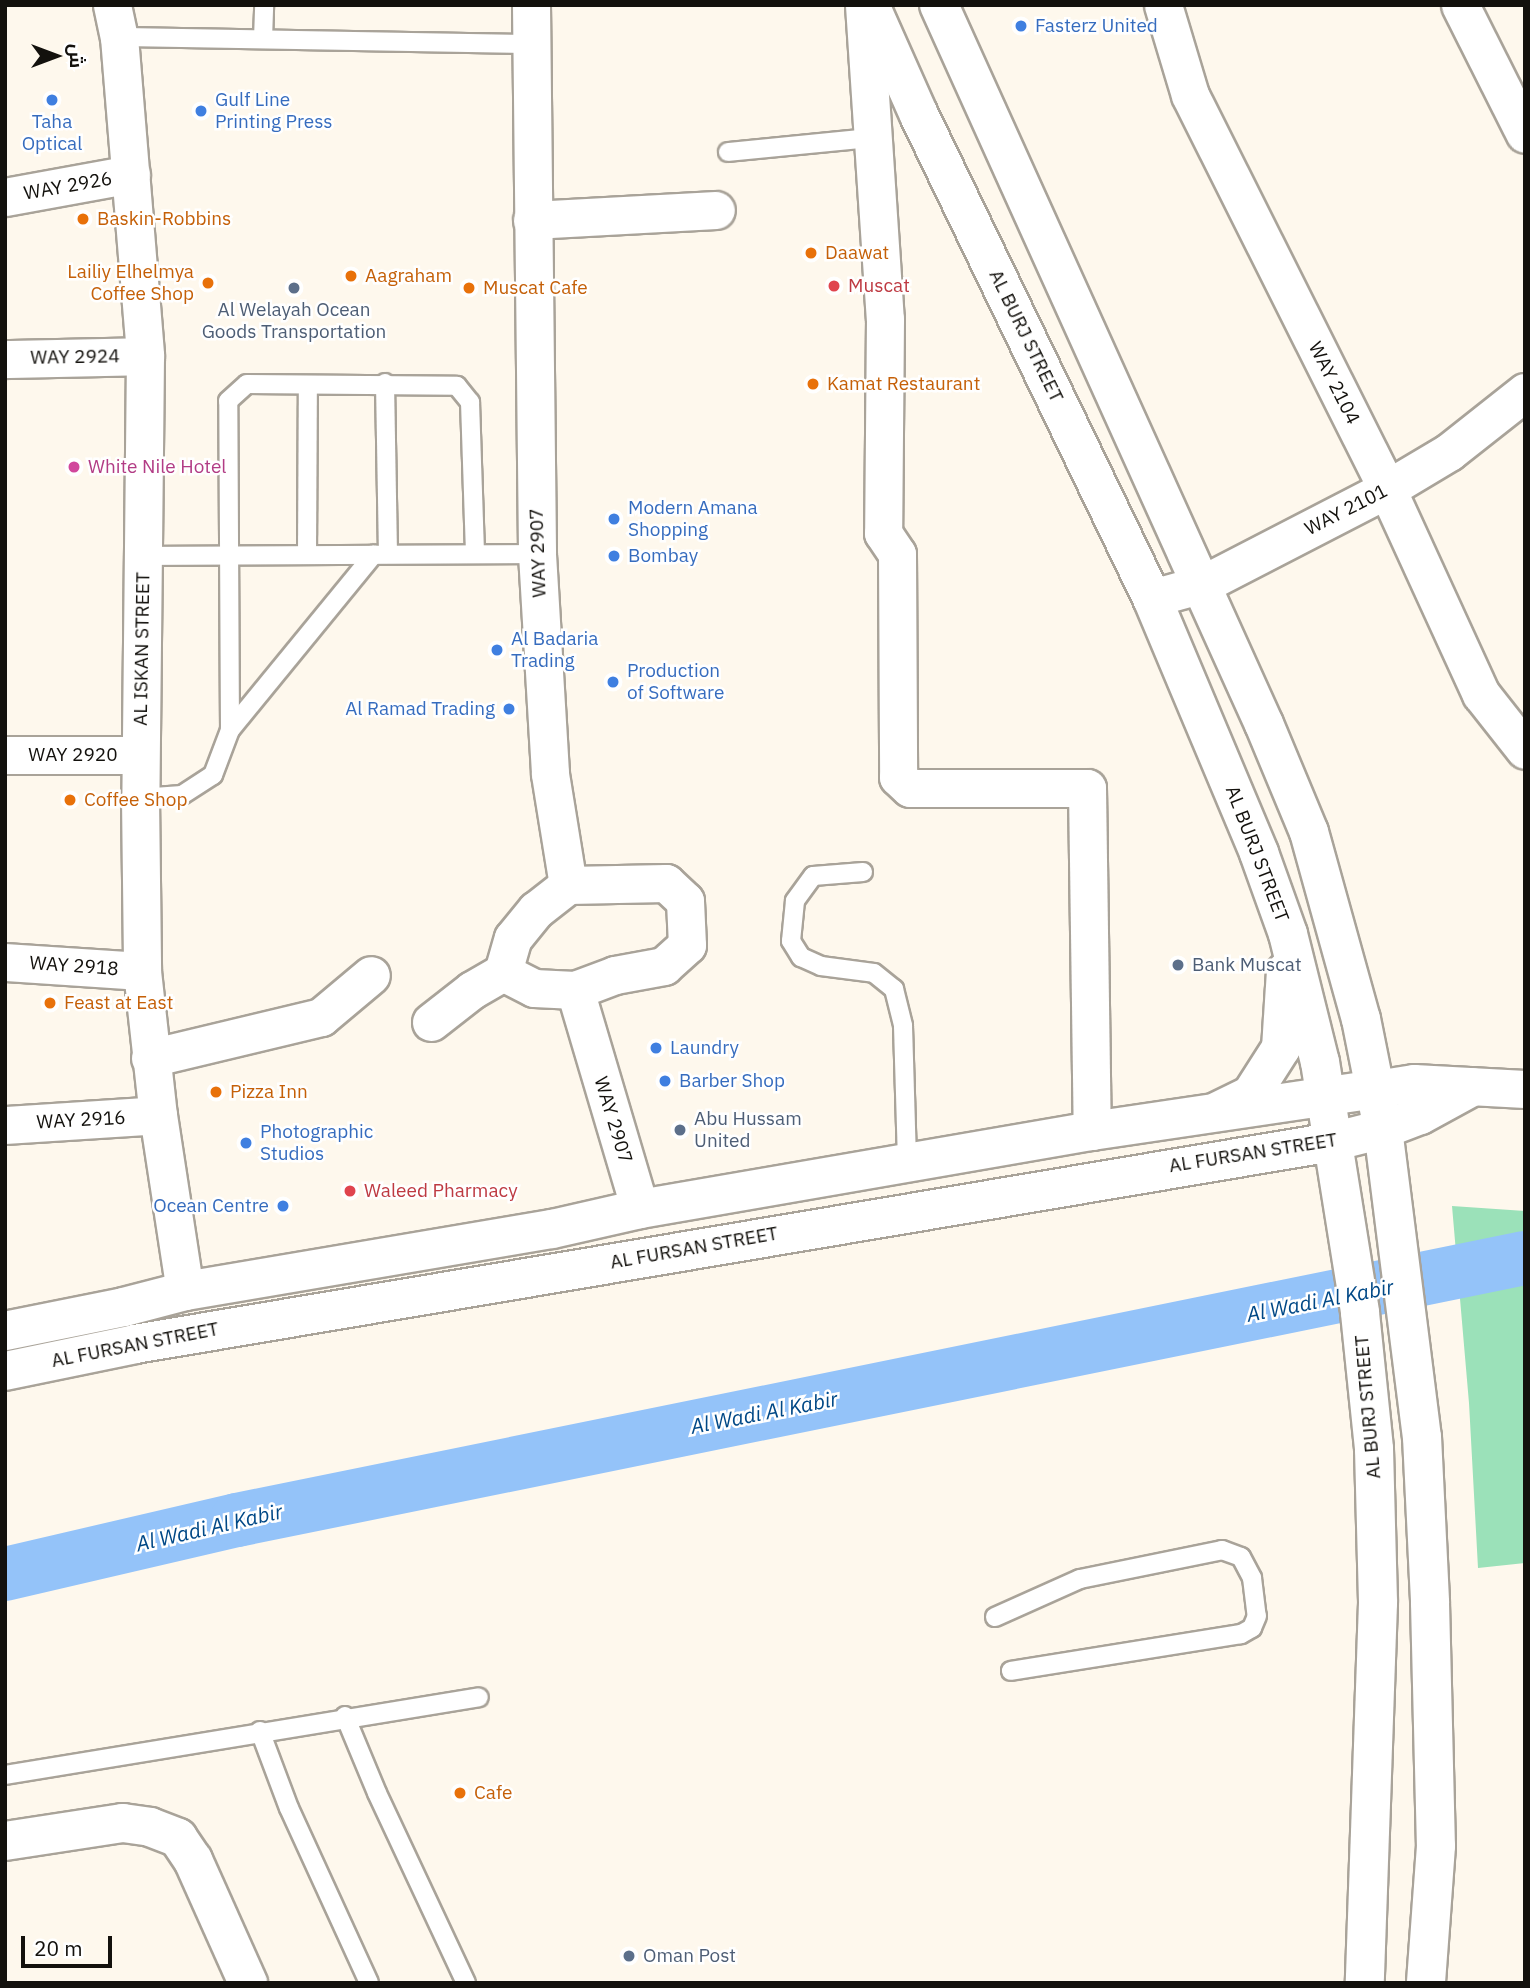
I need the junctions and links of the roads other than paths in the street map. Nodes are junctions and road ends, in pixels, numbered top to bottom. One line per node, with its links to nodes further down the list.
1 (264, 5): 9 (lane)
2 (531, 5): 10 (street, WAY 2907)
3 (864, 5): 12 (street)
4 (870, 5): 31 (main road, AL BURJ STREET)
5 (939, 5): 30 (main road)
6 (1163, 5): 23 (street, WAY 2104)
7 (1460, 5): 11 (street)
8 (115, 21): 9 (lane); 14 (street, AL ISKAN STREET)
9 (263, 39): 10 (lane)
10 (531, 44): 17 (street, WAY 2907)
11 (1525, 134)
12 (872, 138): 13 (lane); 55 (street)
13 (728, 152)
14 (131, 174): 15 (street, WAY 2926); 18 (street, AL ISKAN STREET)
15 (5, 197)
16 (716, 210): 17 (street)
17 (532, 220): 26 (street, WAY 2907)
18 (145, 356): 19 (street, WAY 2924); 29 (street, AL ISKAN STREET)
19 (5, 359)
20 (385, 383): 21 (lane); 24 (lane); 25 (lane)
21 (309, 387): 27 (lane); 28 (lane)
22 (1525, 392): 23 (street, WAY 2101)
23 (1387, 489): 30 (street, WAY 2101); 33 (street, WAY 2104)
24 (381, 554): 25 (lane); 28 (lane); 32 (lane)
25 (474, 554): 26 (lane)
26 (537, 554): 38 (street, WAY 2907)
27 (231, 555): 28 (lane); 29 (lane); 32 (lane)
28 (307, 555)
29 (143, 556): 35 (street, AL ISKAN STREET)
30 (1203, 584): 31 (street, WAY 2101); 48 (main road)
31 (1152, 598): 39 (main road, AL BURJ STREET)
32 (230, 730): 36 (lane)
33 (1525, 750)
34 (5, 755): 35 (street, WAY 2920)
35 (140, 755): 36 (street, AL ISKAN STREET)
36 (140, 798): 41 (street, AL ISKAN STREET)
37 (863, 872): 57 (lane)
38 (568, 884): 42 (street); 44 (street)
39 (1288, 934): 50 (main road, AL BURJ STREET); 51 (main road)
40 (5, 962): 41 (street, WAY 2918)
41 (142, 971): 46 (street, AL ISKAN STREET)
42 (503, 972): 44 (street); 45 (street)
43 (371, 975): 46 (street)
44 (575, 990): 58 (street, WAY 2907)
45 (432, 1022)
46 (150, 1058): 52 (street, AL ISKAN STREET)
47 (1474, 1086): 48 (street); 49 (street); 54 (street)
48 (1376, 1089): 50 (main road, AL FURSAN STREET); 54 (main road)
49 (1525, 1089)
50 (1325, 1096): 51 (main road, AL FURSAN STREET); 56 (main road, AL BURJ STREET)
51 (1218, 1111): 55 (main road, AL FURSAN STREET)
52 (158, 1115): 53 (street, WAY 2916); 59 (street, AL ISKAN STREET)
53 (5, 1125)
54 (1383, 1129): 56 (main road, AL FURSAN STREET); 75 (main road)
55 (1092, 1131): 57 (main road, AL FURSAN STREET)
56 (1332, 1142): 61 (main road, AL FURSAN STREET); 69 (main road, AL BURJ STREET)
57 (907, 1163): 58 (main road, AL FURSAN STREET)
58 (640, 1209): 59 (main road, AL FURSAN STREET)
59 (185, 1291): 60 (main road, AL FURSAN STREET)
60 (5, 1331)
61 (5, 1370)
62 (995, 1617): 63 (lane)
63 (1011, 1671)
64 (479, 1697): 65 (lane)
65 (345, 1716): 66 (lane); 72 (lane)
66 (260, 1731): 67 (lane); 71 (lane)
67 (5, 1775)
68 (5, 1842): 70 (main road)
69 (1371, 1875): 73 (main road); 74 (main road, AL BURJ STREET)
70 (248, 1983)
71 (369, 1983)
72 (466, 1983)
73 (1341, 1983)
74 (1365, 1983)
75 (1426, 1983)

